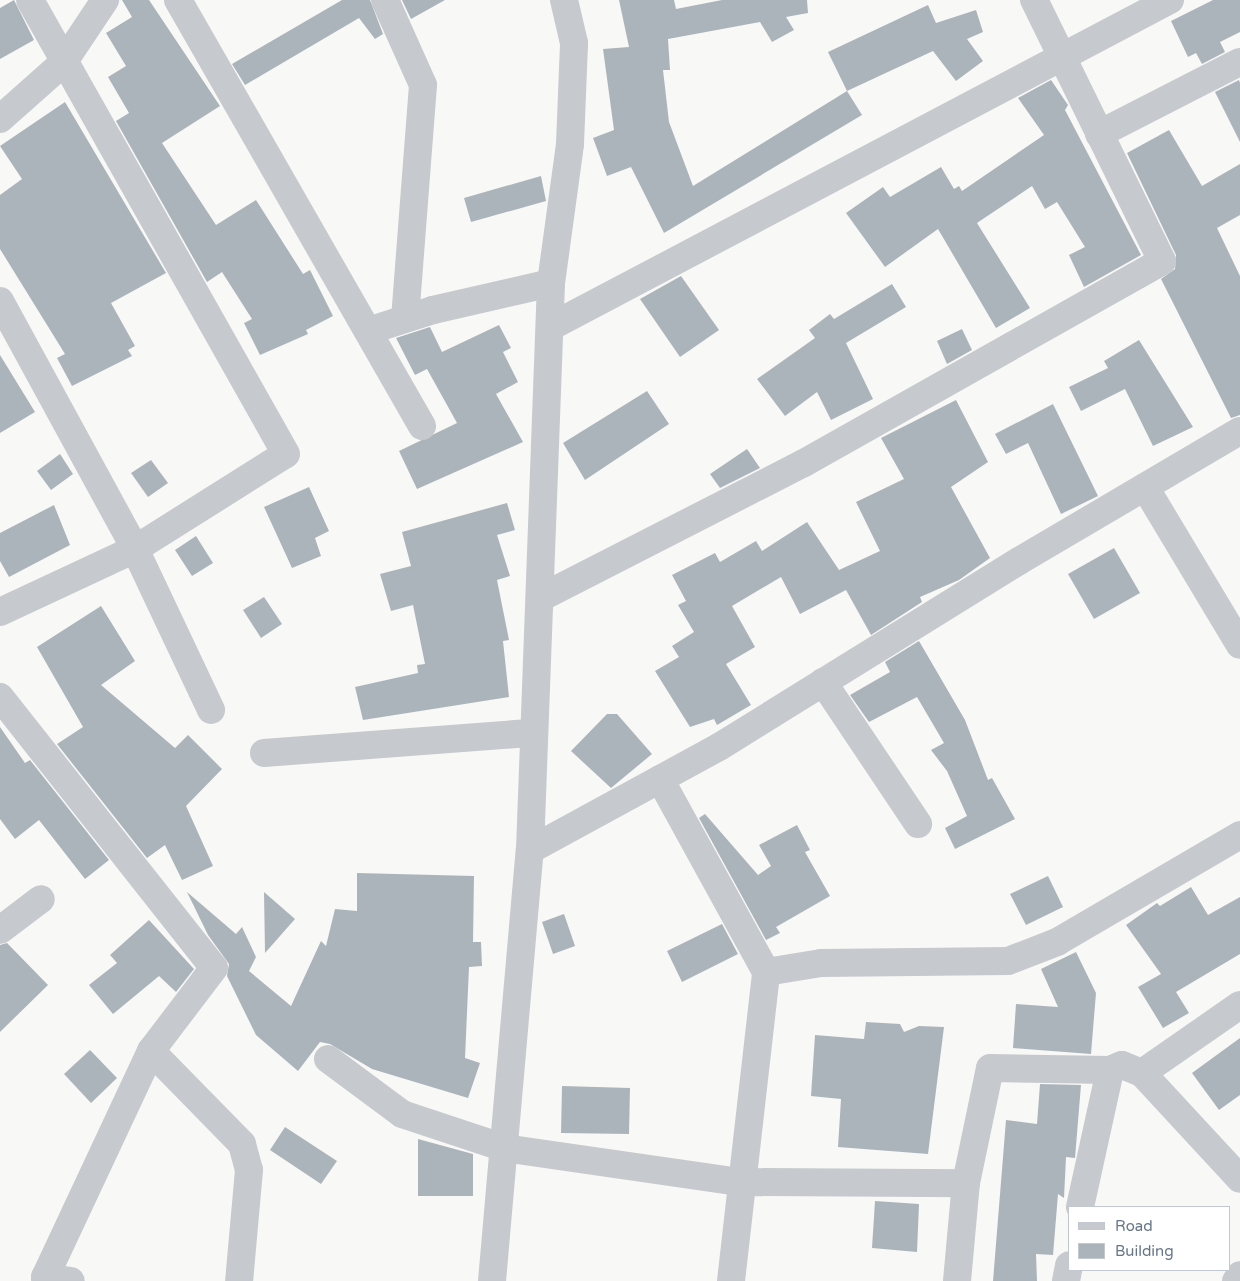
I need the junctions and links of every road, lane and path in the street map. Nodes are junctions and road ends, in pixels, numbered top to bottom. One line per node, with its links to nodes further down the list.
1 (30, 0): 10 (street)
2 (105, 0): 10 (street)
3 (178, 0): 17 (street)
4 (385, 0): 15 (street)
5 (564, 0): 13 (street)
6 (1034, 0): 8 (street)
7 (1170, 0): 8 (street)
8 (1062, 56): 12 (street); 16 (street)
9 (1240, 62): 12 (street)
10 (63, 63): 11 (street); 21 (street)
11 (0, 119)
12 (1099, 134): 22 (street)
13 (551, 283): 15 (street); 16 (street)
14 (0, 301): 21 (street)
15 (404, 318): 17 (street)
16 (550, 327): 22 (street)
17 (368, 331): 18 (street)
18 (422, 426)
19 (1240, 431): 20 (street)
20 (1145, 487): 24 (street); 25 (street)
21 (135, 549): 23 (street); 27 (street)
22 (542, 597): 28 (street)
23 (0, 612)
24 (1240, 645)
25 (823, 682): 30 (street); 31 (street)
26 (0, 696): 38 (street)
27 (211, 710)
28 (532, 733): 29 (street); 33 (street)
29 (264, 753)
30 (660, 779): 33 (street); 36 (street)
31 (918, 824)
32 (1240, 835): 36 (street)
33 (530, 850): 42 (street)
34 (42, 898): 35 (street)
35 (0, 930)
36 (766, 972): 44 (street)
37 (1240, 1005): 41 (street)
38 (151, 1051): 48 (street); 49 (street)
39 (328, 1059): 42 (street)
40 (1110, 1070): 41 (street); 45 (street); 46 (street)
41 (1142, 1073): 43 (street)
42 (504, 1148): 44 (street); 50 (street)
43 (1240, 1179)
44 (739, 1182): 45 (street); 51 (street)
45 (966, 1183): 52 (street)
46 (1080, 1206)
47 (1240, 1275): 53 (street)
48 (70, 1281)
49 (239, 1281)
50 (492, 1281)
51 (731, 1281)
52 (957, 1281)
53 (1236, 1281)

